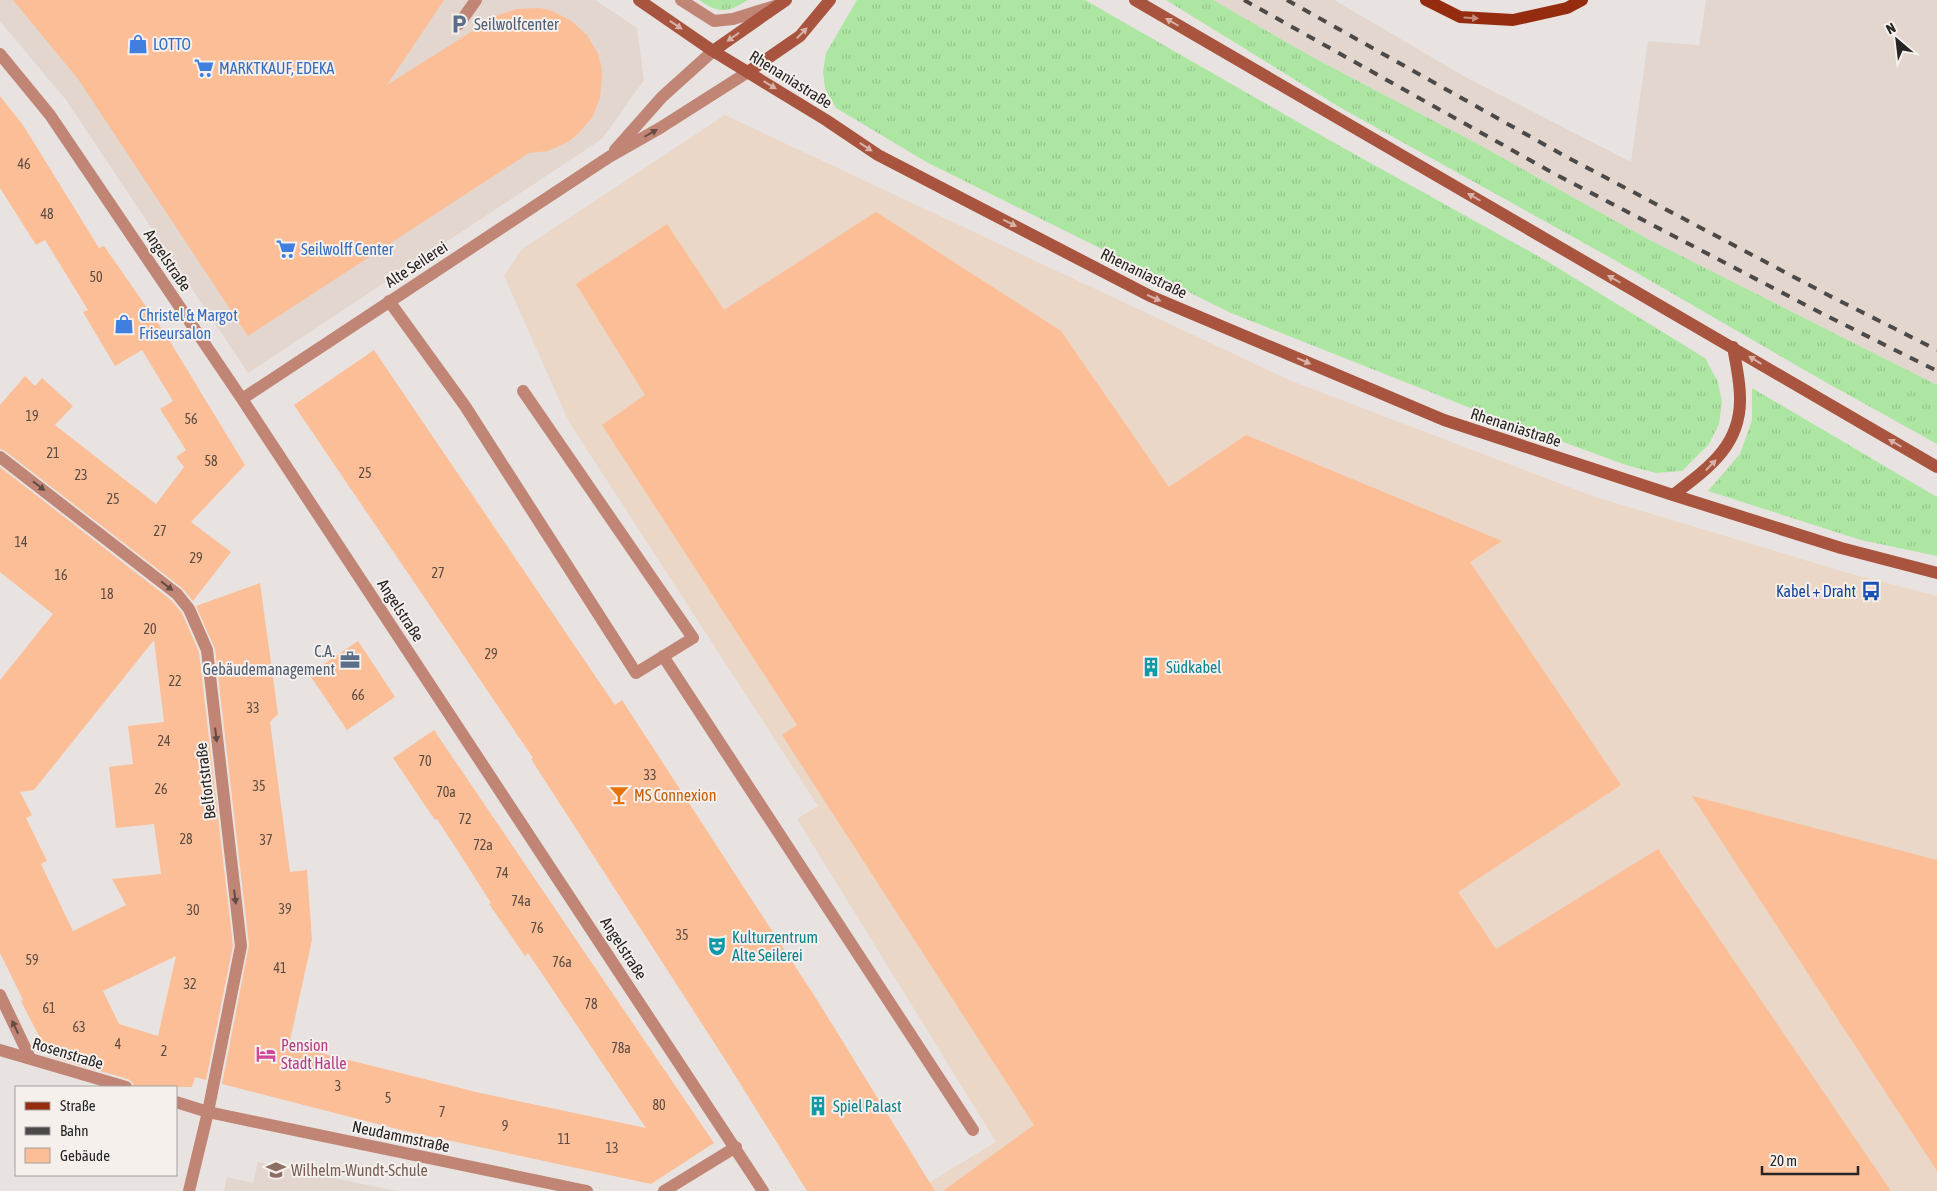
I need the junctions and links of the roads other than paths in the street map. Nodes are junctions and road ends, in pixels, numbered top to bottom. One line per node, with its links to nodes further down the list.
1 (476, 0): 9 (street)
2 (639, 0): 10 (street, Rhenaniastraße, one-way to 10)
3 (681, 0): 8 (street)
4 (830, 0): 12 (street, Alte Seilerei, one-way to 4)
5 (1135, 0): 15 (street, one-way to 5)
6 (1426, 0): 7 (main road, one-way to 7)
7 (1582, 0)
8 (783, 2): 10 (street, Alte Seilerei, one-way to 10)
9 (459, 24)
10 (713, 50): 12 (street, Rhenaniastraße); 13 (street, Alte Seilerei)
11 (0, 54): 17 (street, Angelstraße)
12 (748, 72): 13 (street, Alte Seilerei, one-way to 12); 20 (street, Rhenaniastraße, one-way to 20)
13 (609, 157): 14 (street, Alte Seilerei)
14 (389, 301): 17 (street, Alte Seilerei); 22 (street)
15 (1733, 348): 19 (street, one-way to 15); 20 (street, one-way to 15)
16 (523, 391): 22 (street)
17 (242, 399): 30 (street, Angelstraße)
18 (0, 456): 28 (street, Belfortstraße, one-way to 28)
19 (1937, 467)
20 (1673, 496): 21 (street, Rhenaniastraße)
21 (1937, 572)
22 (663, 656): 29 (street)
23 (0, 995): 25 (street, one-way to 23)
24 (0, 1050): 25 (street, Rosenstraße)
25 (30, 1058): 26 (street, Rosenstraße)
26 (123, 1086)
27 (178, 1103): 28 (street)
28 (208, 1112): 31 (street, Belfortstraße); 32 (street, Neudammstraße)
29 (974, 1130)
30 (736, 1147): 33 (street); 34 (street, Angelstraße)
31 (188, 1191)
32 (587, 1191)
33 (664, 1191)
34 (764, 1191)

